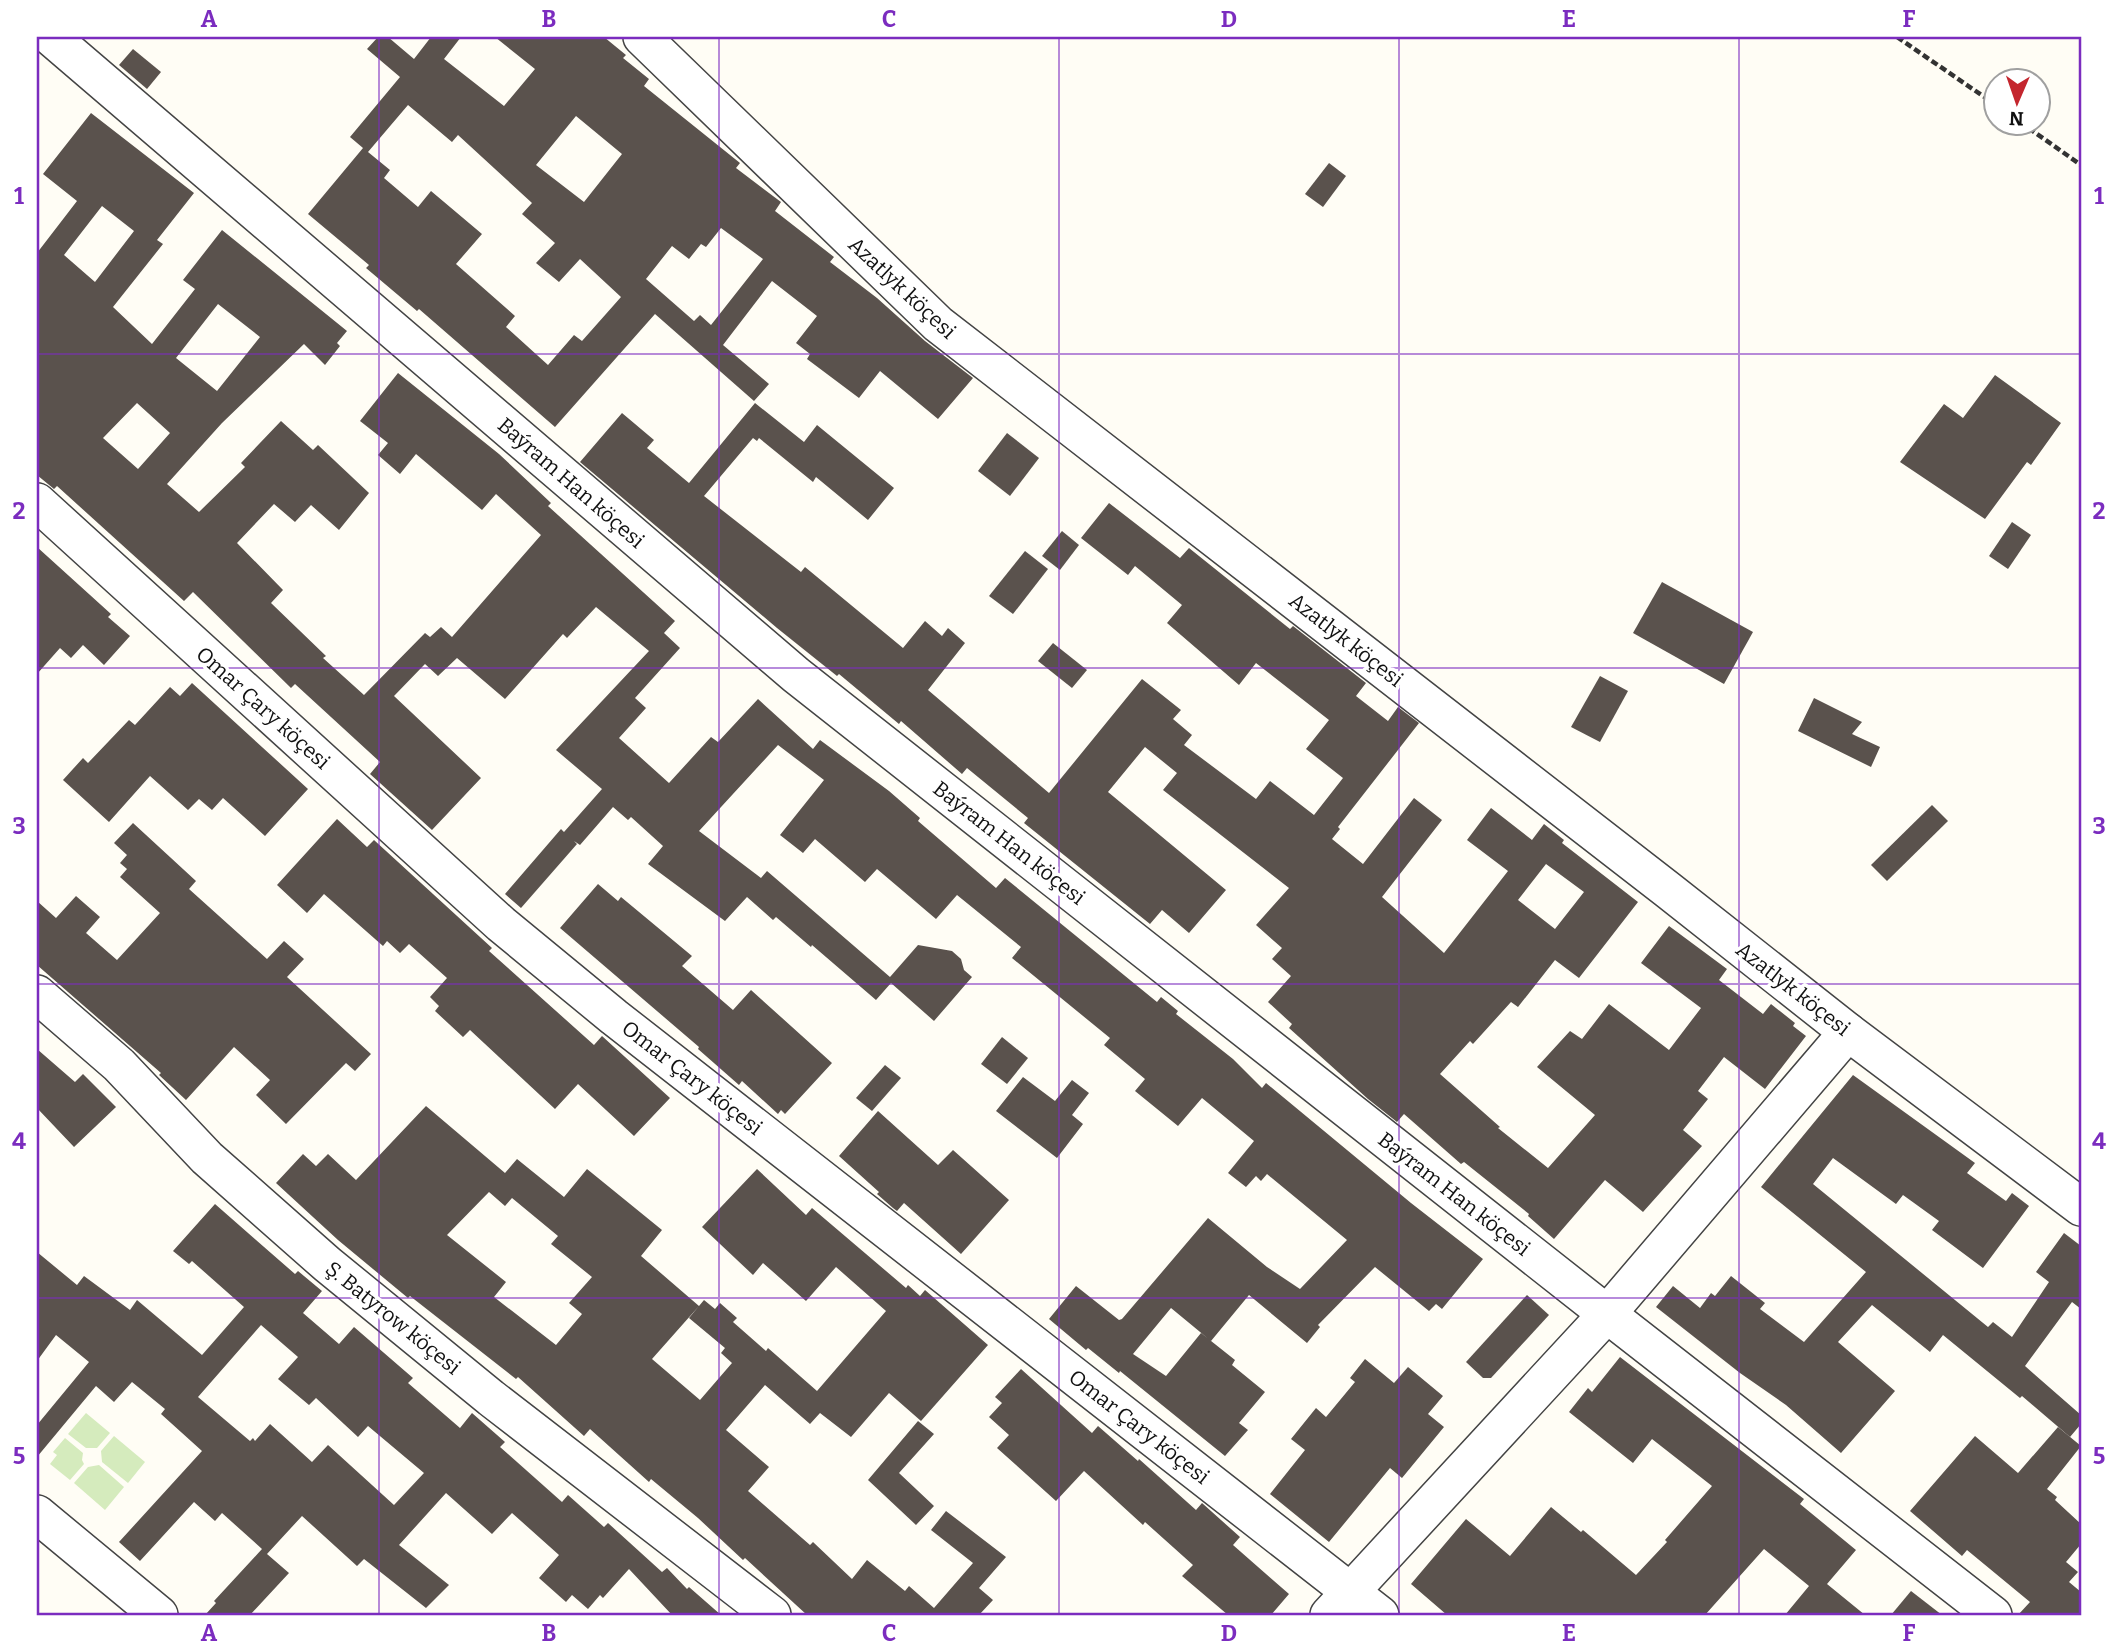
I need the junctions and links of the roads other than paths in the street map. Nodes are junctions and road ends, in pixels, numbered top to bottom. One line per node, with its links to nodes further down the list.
1 (51, 37): 7 (street, Baýram Han köçesi)
2 (642, 37): 5 (street, Azatlyk köçesi)
3 (37, 502): 9 (street, Omar Çary köçesi)
4 (37, 995): 11 (street, Ş. Batyrow köçesi)
5 (1848, 1032): 6 (street, Azatlyk köçesi); 7 (street)
6 (2081, 1207)
7 (1607, 1314): 9 (street); 13 (street, Baýram Han köçesi)
8 (37, 1514): 10 (street)
9 (1339, 1603): 12 (street, Omar Çary köçesi)
10 (159, 1615)
11 (772, 1615)
12 (1380, 1615)
13 (1993, 1615)

